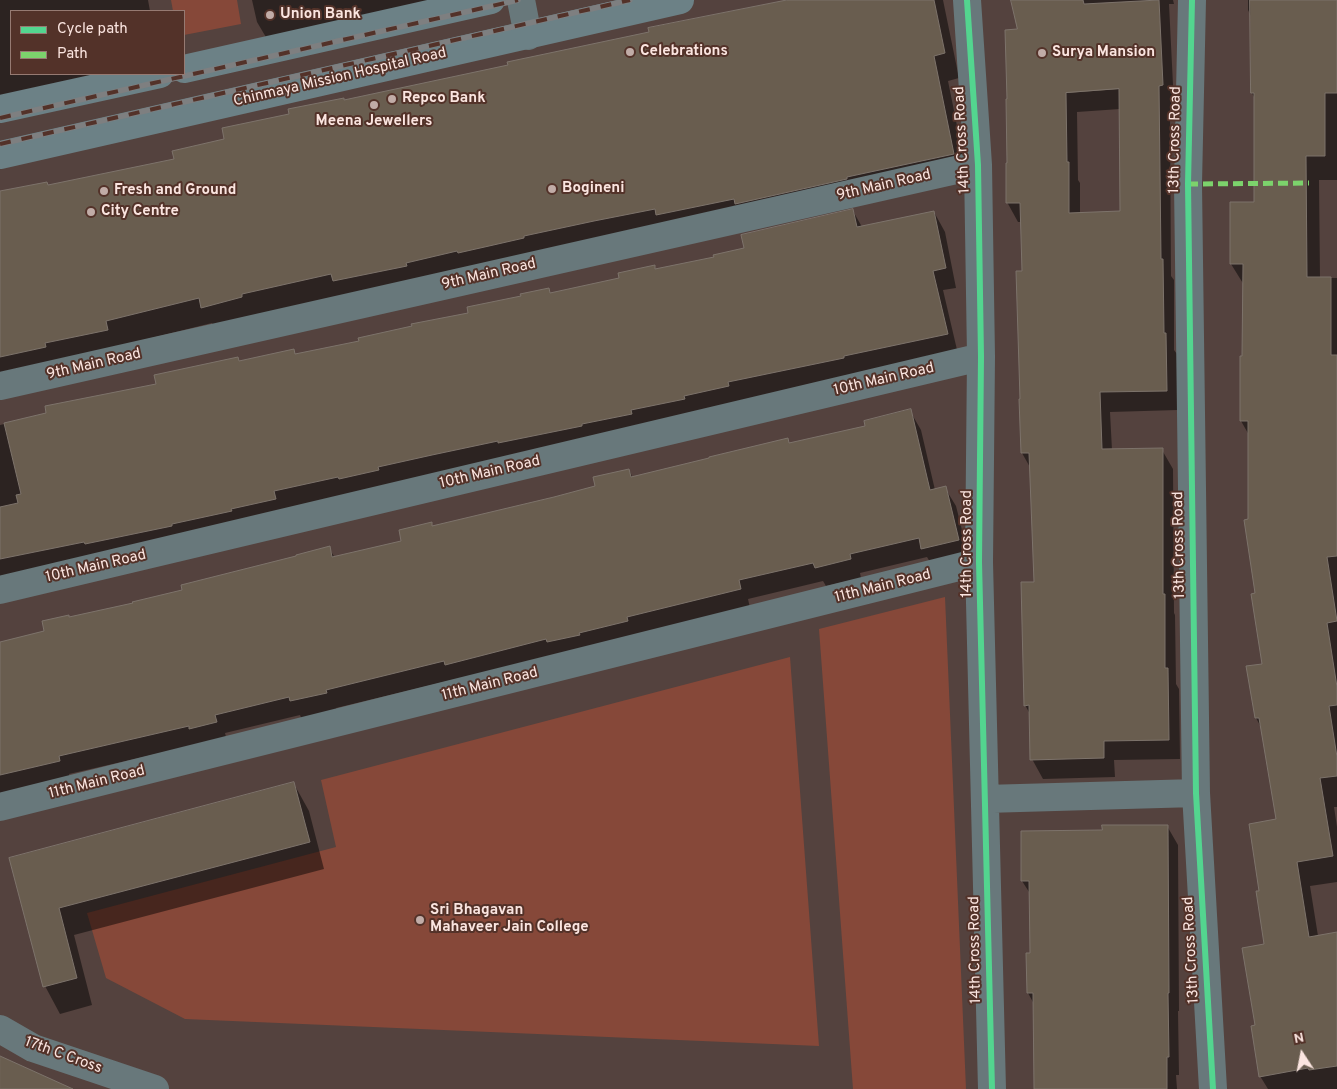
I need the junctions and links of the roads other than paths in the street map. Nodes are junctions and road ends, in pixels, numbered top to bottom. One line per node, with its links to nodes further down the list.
1 (491, 0): 7 (main road)
2 (521, 0): 6 (street)
3 (680, 0): 6 (main road, Chinmaya Mission Hospital Road)
4 (967, 0): 11 (street, 14th Cross Road)
5 (1192, 0): 16 (street, 13th Cross Road)
6 (528, 36): 10 (main road, Chinmaya Mission Hospital Road)
7 (185, 68)
8 (156, 75): 9 (main road)
9 (0, 110)
10 (0, 155)
11 (978, 165): 12 (street, 14th Cross Road); 13 (street, 9th Main Road)
12 (980, 357): 14 (street, 14th Cross Road); 15 (street, 10th Main Road)
13 (0, 386)
14 (979, 562): 17 (street, 14th Cross Road); 18 (street, 11th Main Road)
15 (0, 590)
16 (1196, 793): 17 (street); 22 (street, 13th Cross Road)
17 (985, 799): 21 (street, 14th Cross Road)
18 (0, 807)
19 (0, 1030): 20 (street, 17th C Cross)
20 (155, 1089)
21 (992, 1089)
22 (1212, 1089)

